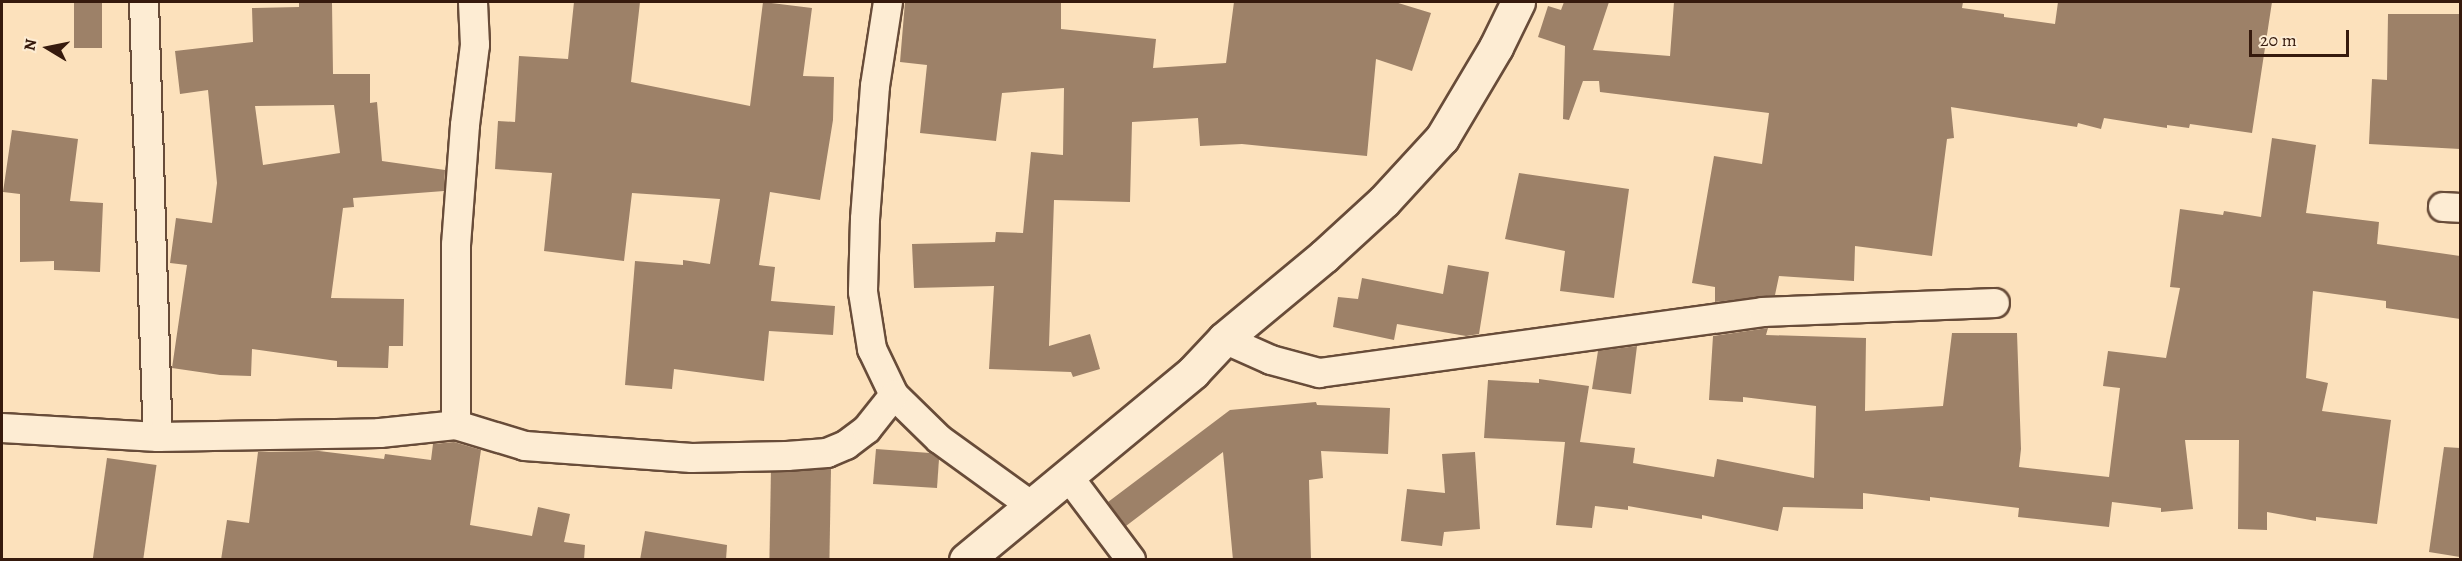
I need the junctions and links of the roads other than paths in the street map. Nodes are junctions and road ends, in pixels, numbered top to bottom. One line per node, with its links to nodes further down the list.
1 (144, 2): 10 (street)
2 (473, 2): 8 (street)
3 (888, 2): 7 (street)
4 (1518, 2): 6 (street)
5 (1995, 303): 6 (street)
6 (1224, 339): 11 (street)
7 (894, 395): 8 (street); 12 (street)
8 (456, 425): 10 (street)
9 (2, 428): 10 (street)
10 (158, 437)
11 (1068, 476): 12 (street); 14 (street)
12 (1032, 506): 13 (street)
13 (966, 560)
14 (1131, 560)

